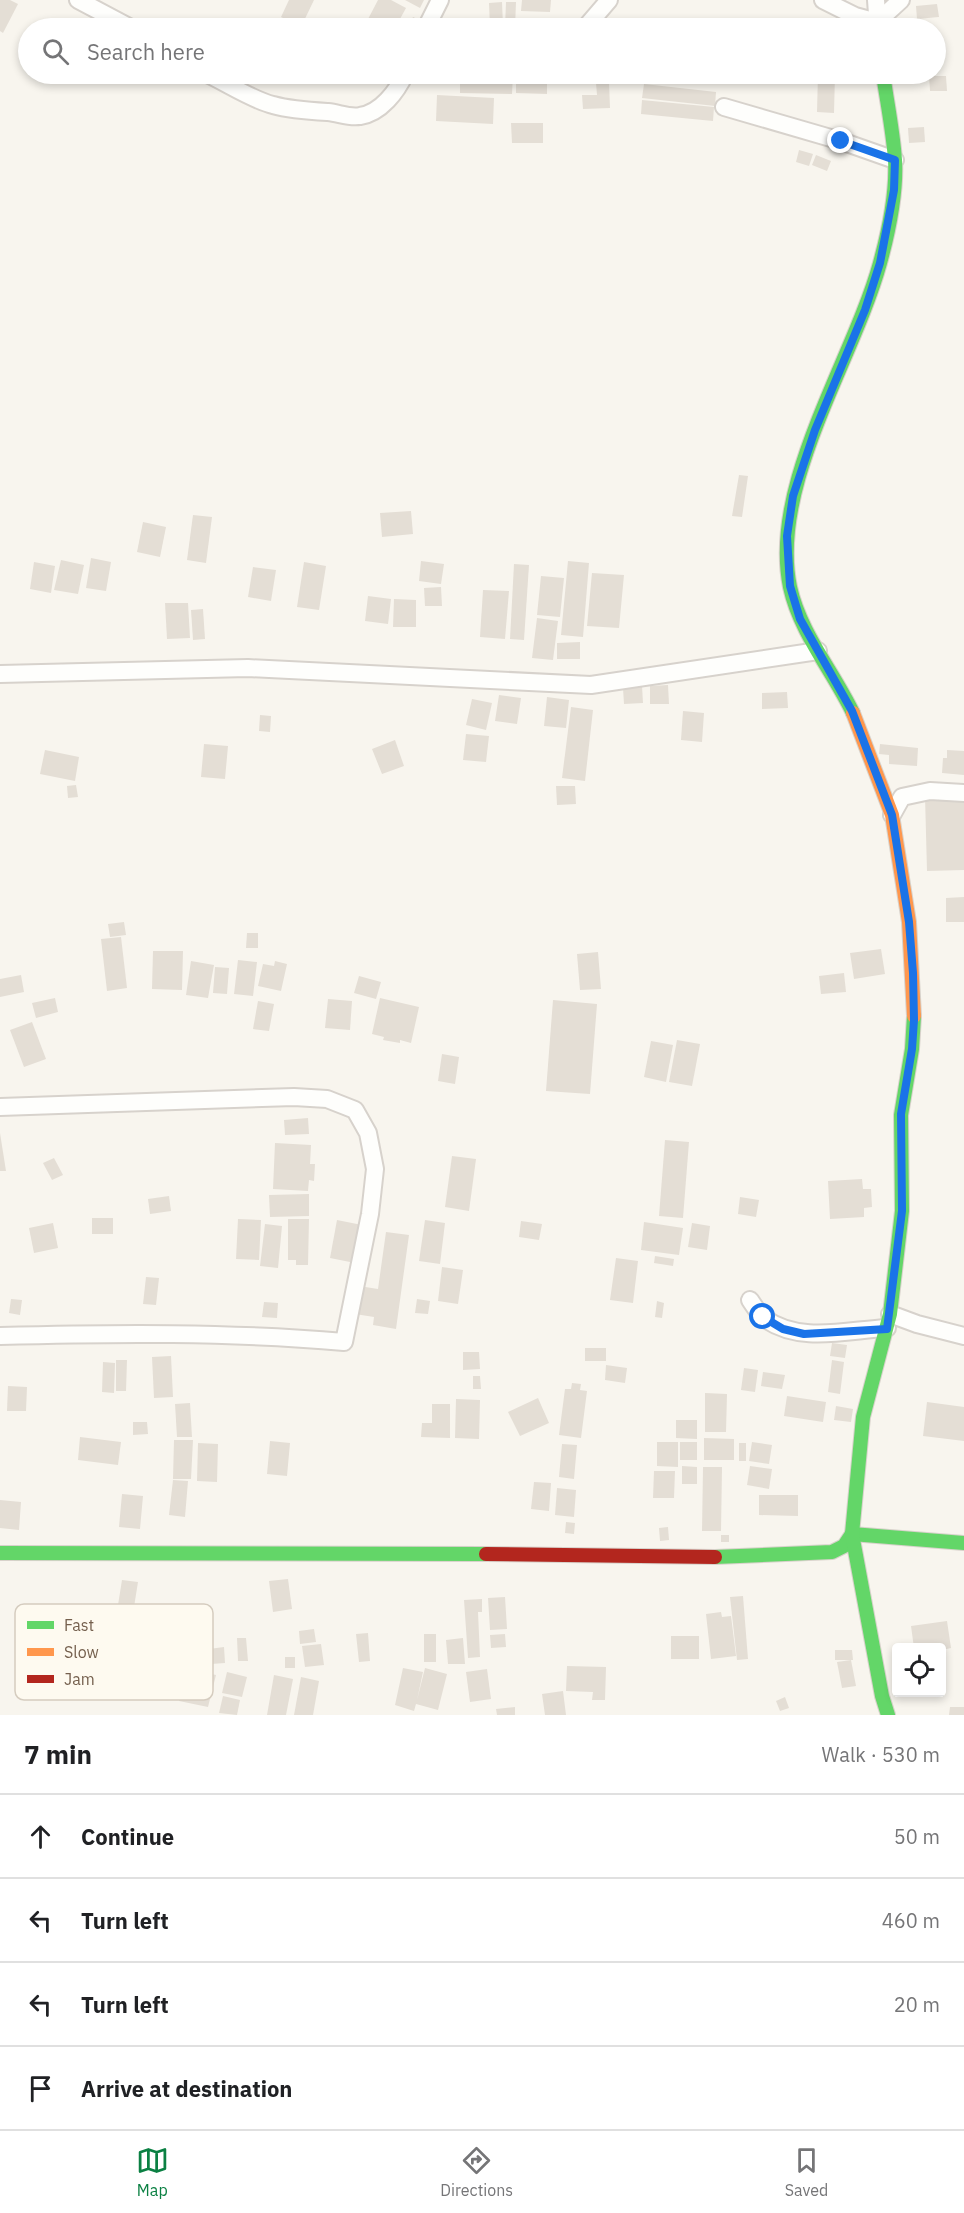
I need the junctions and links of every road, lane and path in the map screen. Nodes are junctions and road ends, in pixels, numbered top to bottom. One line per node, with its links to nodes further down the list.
1 (78, 0): 7 (street)
2 (440, 0): 8 (street)
3 (609, 0): 9 (street)
4 (823, 0): 10 (street)
5 (876, 0): 11 (street)
6 (901, 0): 12 (street)
7 (111, 18)
8 (431, 18)
9 (594, 18)
10 (860, 18)
11 (877, 18)
12 (884, 18)
13 (228, 84): 14 (street)
14 (400, 84)
15 (884, 84): 17 (street)
16 (724, 107): 17 (street)
17 (895, 160): 18 (street)
18 (818, 651): 19 (street); 21 (street)
19 (0, 674)
20 (964, 793): 21 (street)
21 (892, 815): 24 (street)
22 (0, 1107): 25 (street)
23 (750, 1300): 24 (street)
24 (888, 1321): 26 (street); 27 (street)
25 (0, 1336)
26 (964, 1336)
27 (852, 1534): 28 (street); 29 (street); 30 (street)
28 (964, 1543)
29 (0, 1553)
30 (888, 1715)

